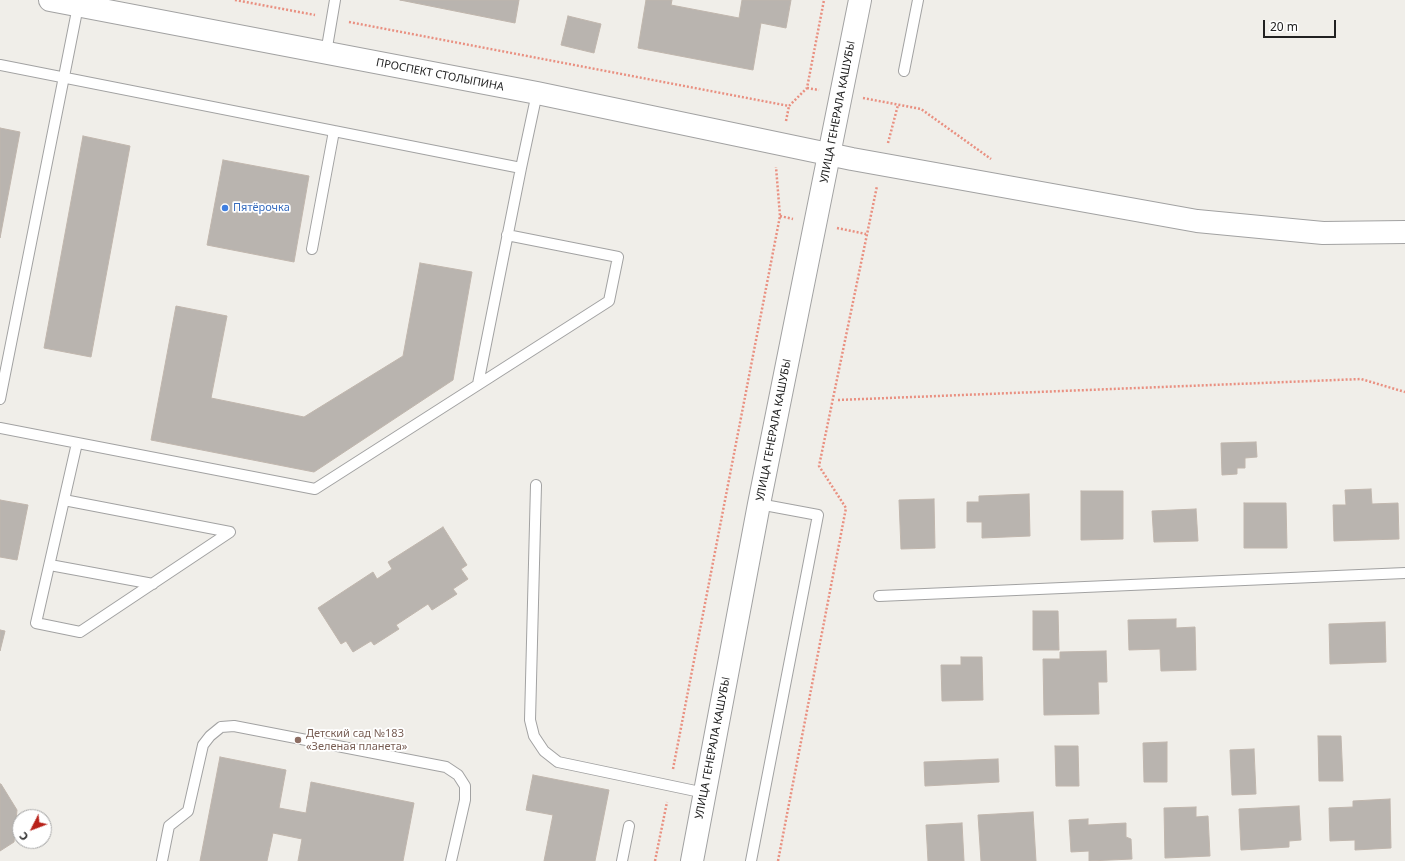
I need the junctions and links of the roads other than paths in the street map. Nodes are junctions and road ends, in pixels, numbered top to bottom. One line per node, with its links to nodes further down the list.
1 (50, 0): 5 (street, ПРОСПЕКТ СТОЛЫПИНА)
2 (335, 0): 6 (lane)
3 (860, 0): 12 (street, УЛИЦА ГЕНЕРАЛА КАШУБЫ)
4 (918, 0): 8 (lane)
5 (78, 6): 6 (street, ПРОСПЕКТ СТОЛЫПИНА); 9 (lane)
6 (326, 53): 10 (street, ПРОСПЕКТ СТОЛЫПИНА)
7 (0, 65): 9 (lane)
8 (904, 71)
9 (63, 77): 11 (lane); 18 (lane)
10 (537, 93): 12 (street, ПРОСПЕКТ СТОЛЫПИНА); 13 (lane)
11 (334, 131): 13 (lane); 16 (lane)
12 (830, 154): 14 (street, ПРОСПЕКТ СТОЛЫПИНА); 23 (street, УЛИЦА ГЕНЕРАЛА КАШУБЫ)
13 (521, 168): 15 (lane)
14 (1405, 232)
15 (507, 235): 17 (lane); 17 (lane)
16 (312, 249)
17 (478, 384): 20 (lane)
18 (0, 399)
19 (0, 428): 20 (lane)
20 (77, 443): 22 (lane)
21 (536, 485): 28 (lane)
22 (64, 500): 24 (lane); 26 (lane)
23 (759, 504): 28 (street, УЛИЦА ГЕНЕРАЛА КАШУБЫ); 34 (lane)
24 (50, 565): 26 (lane); 26 (lane)
25 (1405, 573): 27 (lane)
26 (153, 584)
27 (879, 596)
28 (705, 793): 33 (street, УЛИЦА ГЕНЕРАЛА КАШУБЫ)
29 (629, 826): 32 (lane)
30 (162, 861): 31 (lane)
31 (452, 861)
32 (622, 861)
33 (692, 861)
34 (751, 861)

